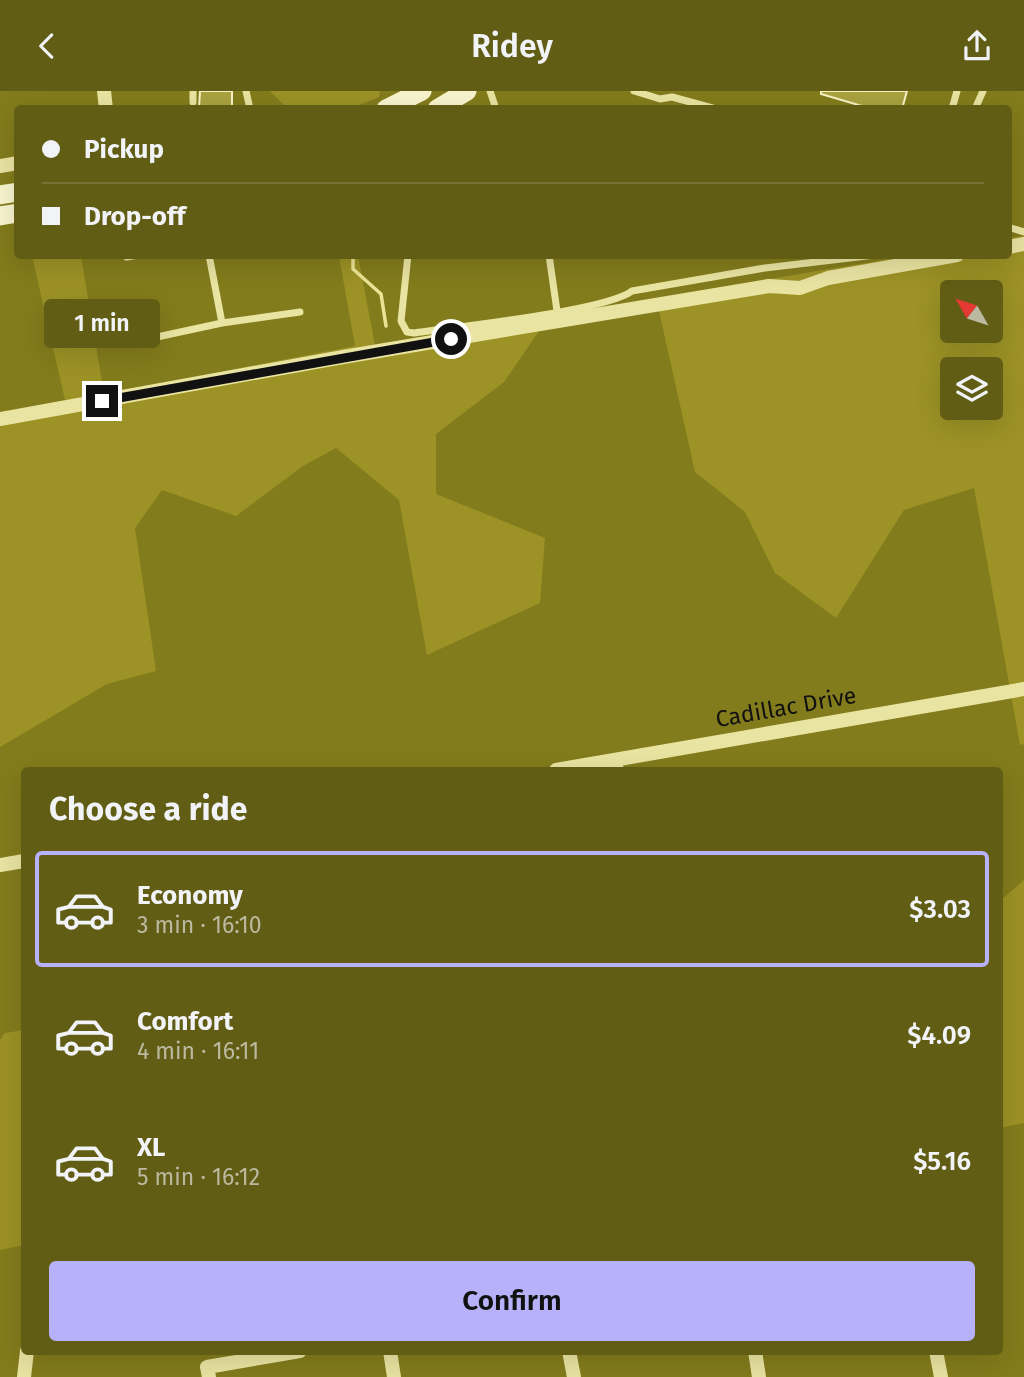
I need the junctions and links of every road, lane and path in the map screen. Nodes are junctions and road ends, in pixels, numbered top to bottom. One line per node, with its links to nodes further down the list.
1 (193, 91): 6 (lane)
2 (422, 91): 7 (main road)
3 (467, 91): 8 (main road)
4 (634, 91): 5 (lane)
5 (669, 94): 9 (lane)
6 (193, 102)
7 (390, 104)
8 (444, 105)
9 (703, 105)
10 (210, 259): 17 (lane)
11 (408, 259): 15 (lane)
12 (550, 259): 15 (lane)
13 (841, 259): 15 (lane)
14 (935, 259): 19 (street)
15 (557, 311)
16 (300, 312): 17 (lane)
17 (222, 323): 18 (lane)
18 (144, 340)
19 (0, 419)
20 (1024, 689): 21 (street, Cadillac Drive)
21 (619, 765): 22 (street, Cadillac Drive)
22 (594, 767)
23 (21, 862): 24 (street)
24 (0, 865)
25 (27, 1355): 32 (street)
26 (282, 1355): 31 (street)
27 (391, 1355): 33 (street)
28 (570, 1355): 34 (street)
29 (756, 1355): 35 (street)
30 (937, 1355): 36 (street)
31 (208, 1372)
32 (24, 1377)
33 (394, 1377)
34 (574, 1377)
35 (760, 1377)
36 (940, 1377)

